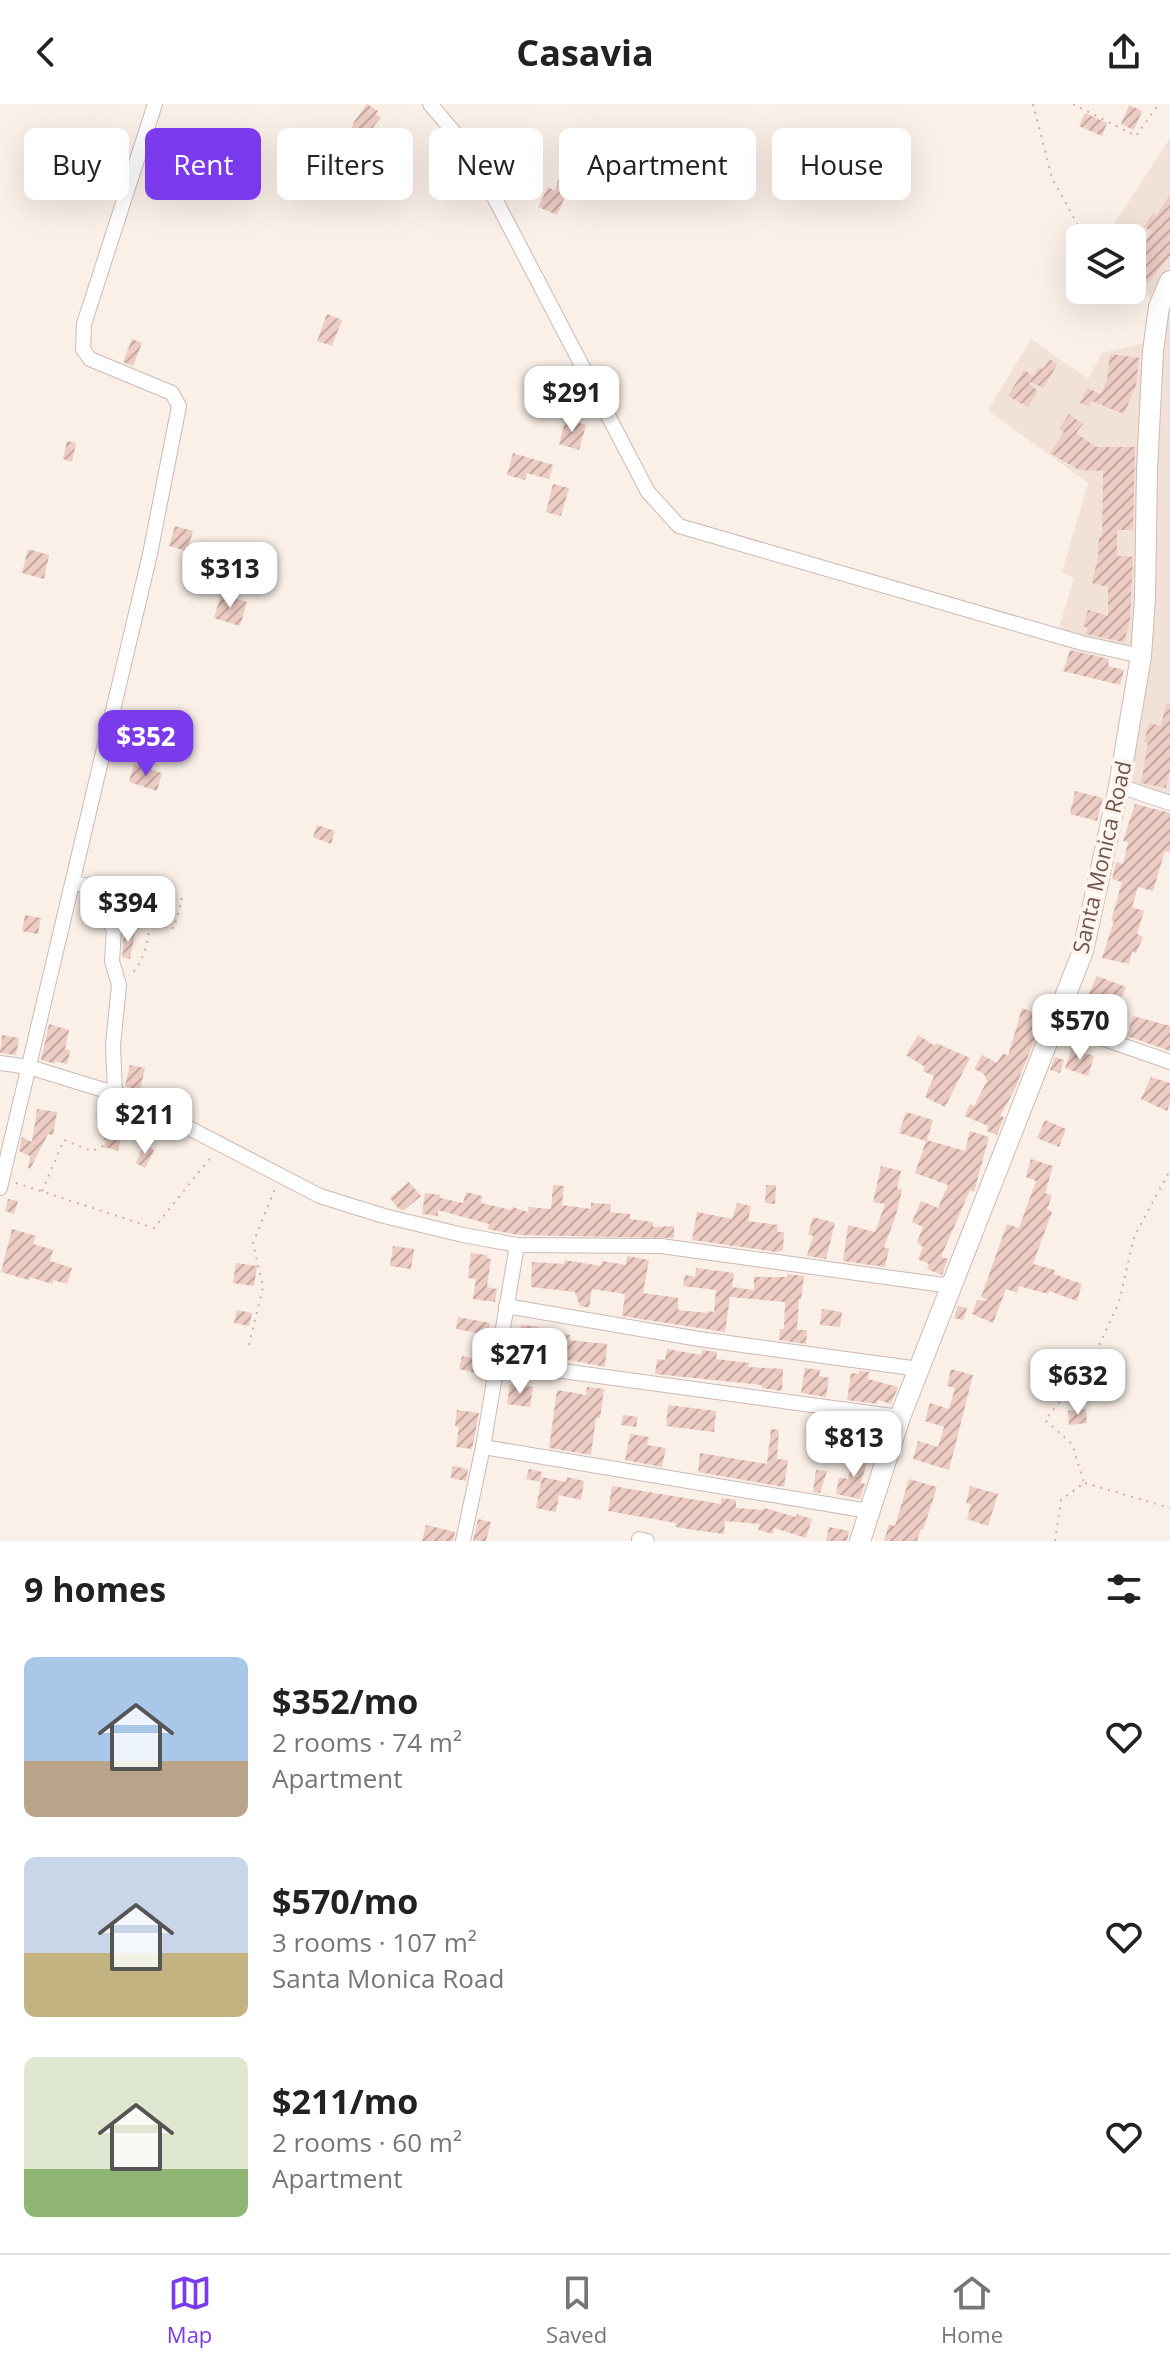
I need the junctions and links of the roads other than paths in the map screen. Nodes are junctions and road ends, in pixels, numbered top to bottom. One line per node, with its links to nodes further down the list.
1 (155, 104): 7 (street)
2 (430, 104): 4 (street)
3 (1170, 281): 4 (street, Santa Monica Road)
4 (1141, 656): 5 (street, Santa Monica Road)
5 (1119, 786): 6 (street); 8 (street, Santa Monica Road)
6 (1170, 803)
7 (73, 883): 11 (street); 12 (street)
8 (1055, 1022): 9 (street); 15 (street, Santa Monica Road)
9 (1170, 1062)
10 (0, 1063): 11 (street)
11 (29, 1067): 12 (street); 13 (street)
12 (115, 1094): 14 (street)
13 (1, 1183)
14 (517, 1245): 15 (street); 16 (street)
15 (951, 1286): 18 (street, Santa Monica Road)
16 (506, 1306): 17 (street); 18 (street)
17 (496, 1362): 19 (street); 20 (street)
18 (919, 1369): 19 (street, Santa Monica Road)
19 (900, 1417): 21 (street, Santa Monica Road)
20 (483, 1447): 21 (street); 22 (street)
21 (869, 1511): 23 (street, Santa Monica Road)
22 (463, 1541)
23 (860, 1541)

